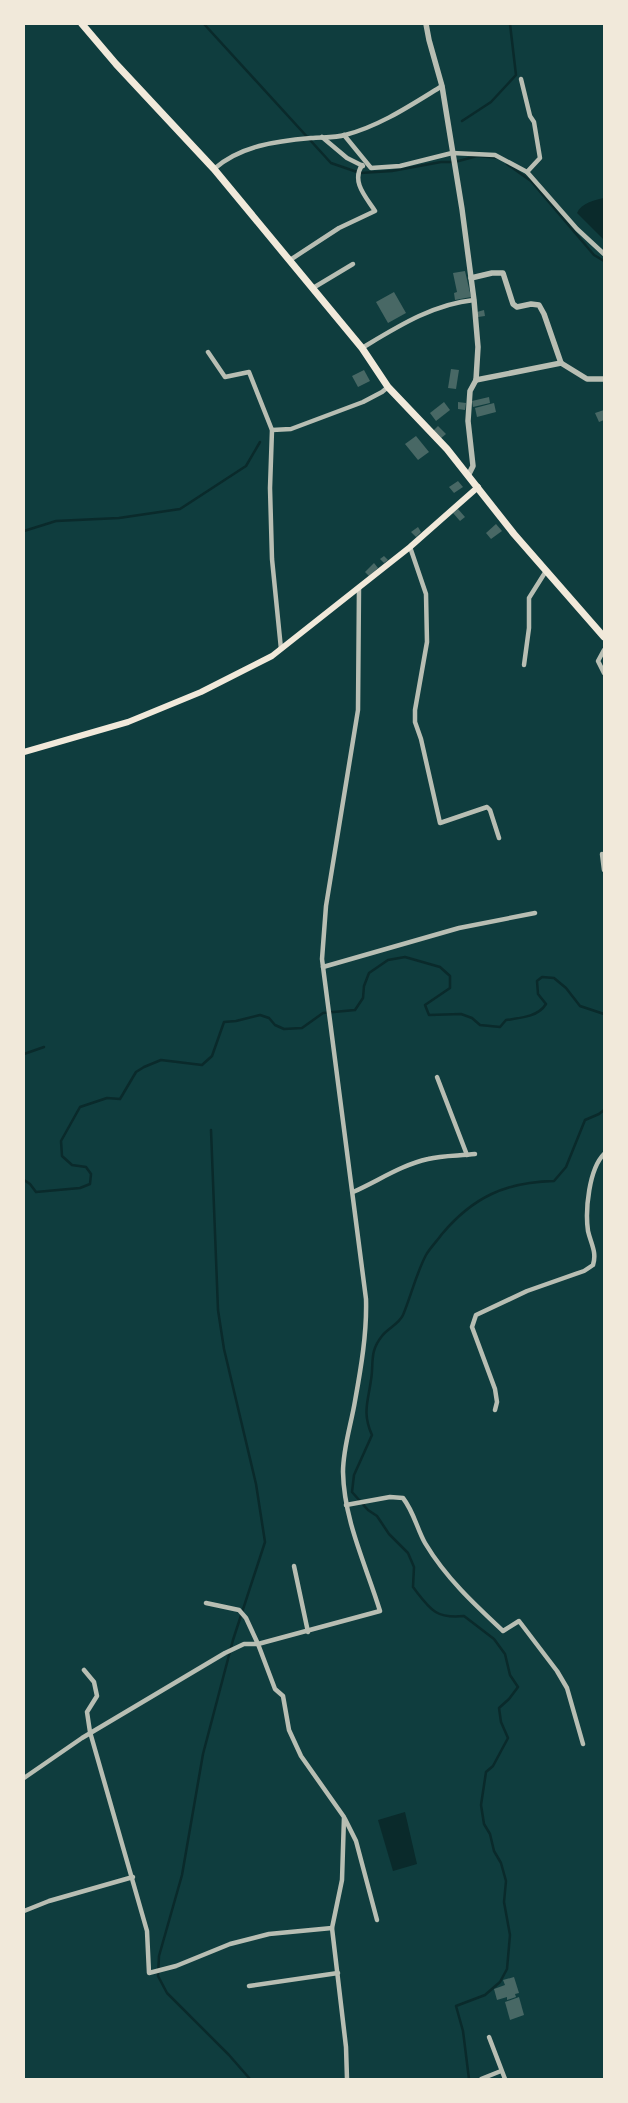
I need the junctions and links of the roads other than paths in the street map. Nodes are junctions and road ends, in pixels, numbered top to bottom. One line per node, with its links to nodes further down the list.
1 (82, 24): 10 (main road)
2 (426, 24): 4 (street)
3 (521, 79): 11 (street)
4 (442, 86): 5 (street); 7 (street)
5 (344, 135): 6 (street); 9 (street)
6 (322, 137): 8 (street); 10 (street)
7 (452, 153): 9 (street); 11 (street); 15 (street)
8 (360, 168): 9 (street); 13 (street)
9 (371, 168)
10 (214, 170): 13 (main road)
11 (527, 172): 12 (street)
12 (604, 254)
13 (290, 260): 16 (main road)
14 (353, 264): 16 (street)
15 (471, 278): 17 (street); 20 (street)
16 (313, 288): 18 (main road)
17 (474, 300): 18 (street); 22 (street)
18 (362, 348): 23 (main road)
19 (208, 352): 24 (street)
20 (561, 363): 21 (street); 22 (street)
21 (604, 379)
22 (476, 380): 25 (street)
23 (388, 387): 24 (street); 25 (main road)
24 (272, 430): 31 (street)
25 (469, 474): 26 (main road)
26 (478, 487): 27 (main road); 28 (main road)
27 (410, 547): 29 (main road); 36 (street)
28 (546, 571): 30 (main road); 33 (street)
29 (359, 585): 31 (main road); 40 (street)
30 (604, 637)
31 (280, 649): 35 (main road)
32 (604, 650): 34 (street)
33 (524, 665)
34 (604, 673)
35 (24, 752)
36 (499, 838)
37 (602, 854): 38 (street)
38 (604, 870)
39 (535, 913): 40 (street)
40 (323, 967): 45 (street)
41 (437, 1077): 44 (street)
42 (475, 1154): 44 (street)
43 (604, 1154): 46 (street)
44 (467, 1155): 45 (street)
45 (353, 1192): 47 (street)
46 (495, 1410)
47 (346, 1505): 50 (street); 54 (street)
48 (294, 1566): 50 (street)
49 (206, 1603): 51 (street)
50 (308, 1632): 51 (street)
51 (258, 1644): 53 (street); 56 (street)
52 (84, 1670): 53 (street)
53 (90, 1732): 55 (street); 57 (street)
54 (583, 1744)
55 (24, 1778)
56 (344, 1817): 59 (street); 60 (street)
57 (133, 1877): 58 (street); 60 (street)
58 (24, 1910)
59 (377, 1920)
60 (332, 1928): 61 (street)
61 (338, 1973): 62 (street); 65 (street)
62 (248, 1986)
63 (489, 2037): 64 (street)
64 (501, 2071): 66 (street); 67 (street)
65 (347, 2079)
66 (481, 2079)
67 (505, 2079)

